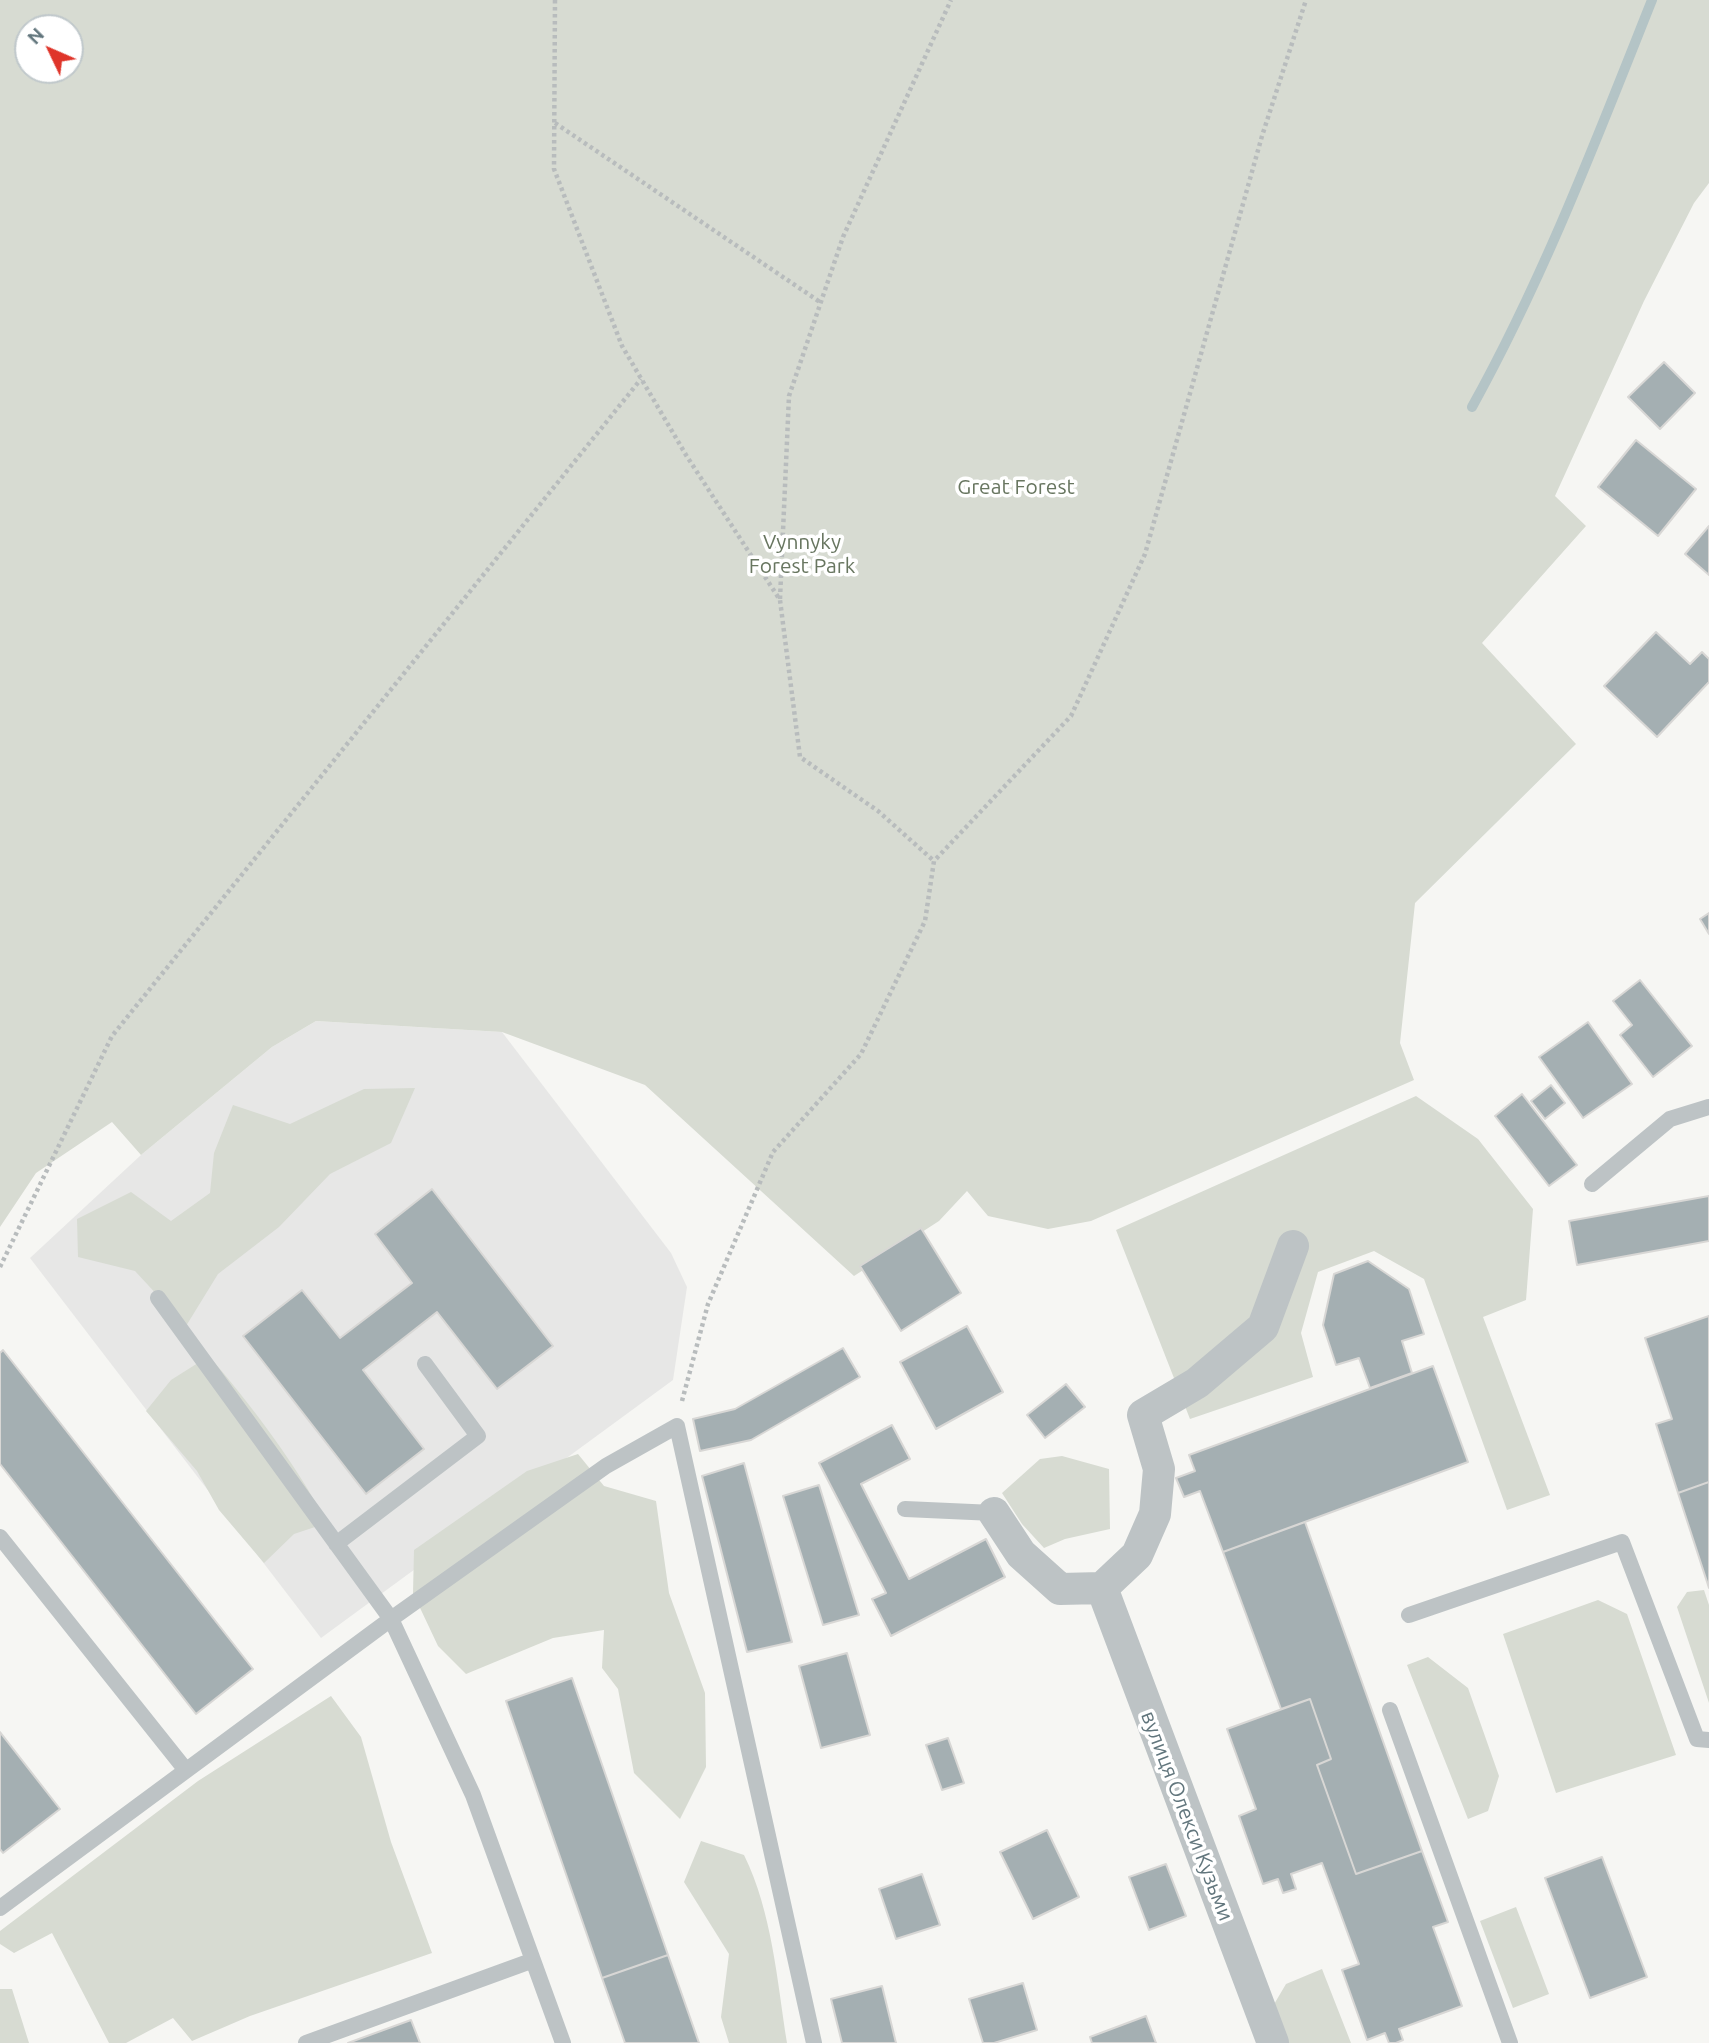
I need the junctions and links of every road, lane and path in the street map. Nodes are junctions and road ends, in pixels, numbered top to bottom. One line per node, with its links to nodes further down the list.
1 (555, 0): 4 (path)
2 (951, 0): 5 (path)
3 (1306, 0): 8 (path)
4 (554, 123): 5 (path); 6 (path)
5 (821, 303): 7 (path)
6 (641, 379): 7 (path); 12 (path)
7 (780, 600): 8 (path)
8 (934, 861): 15 (path)
9 (1709, 1107): 10 (lane)
10 (1592, 1184)
11 (1293, 1246): 20 (street)
12 (0, 1266)
13 (158, 1298): 19 (lane)
14 (425, 1364): 19 (lane)
15 (677, 1426): 22 (lane); 30 (lane)
16 (905, 1509): 17 (lane)
17 (994, 1513): 20 (street)
18 (0, 1537): 25 (lane)
19 (336, 1544): 22 (lane)
20 (1102, 1588): 31 (street, вулиця Олекси Кузьми)
21 (1409, 1615): 24 (lane)
22 (391, 1619): 25 (lane); 27 (lane)
23 (1390, 1710): 32 (lane)
24 (1709, 1740)
25 (185, 1769): 26 (lane)
26 (0, 1908)
27 (531, 1961): 28 (lane); 29 (lane)
28 (314, 2042)
29 (563, 2043)
30 (814, 2043)
31 (1273, 2043)
32 (1510, 2043)

